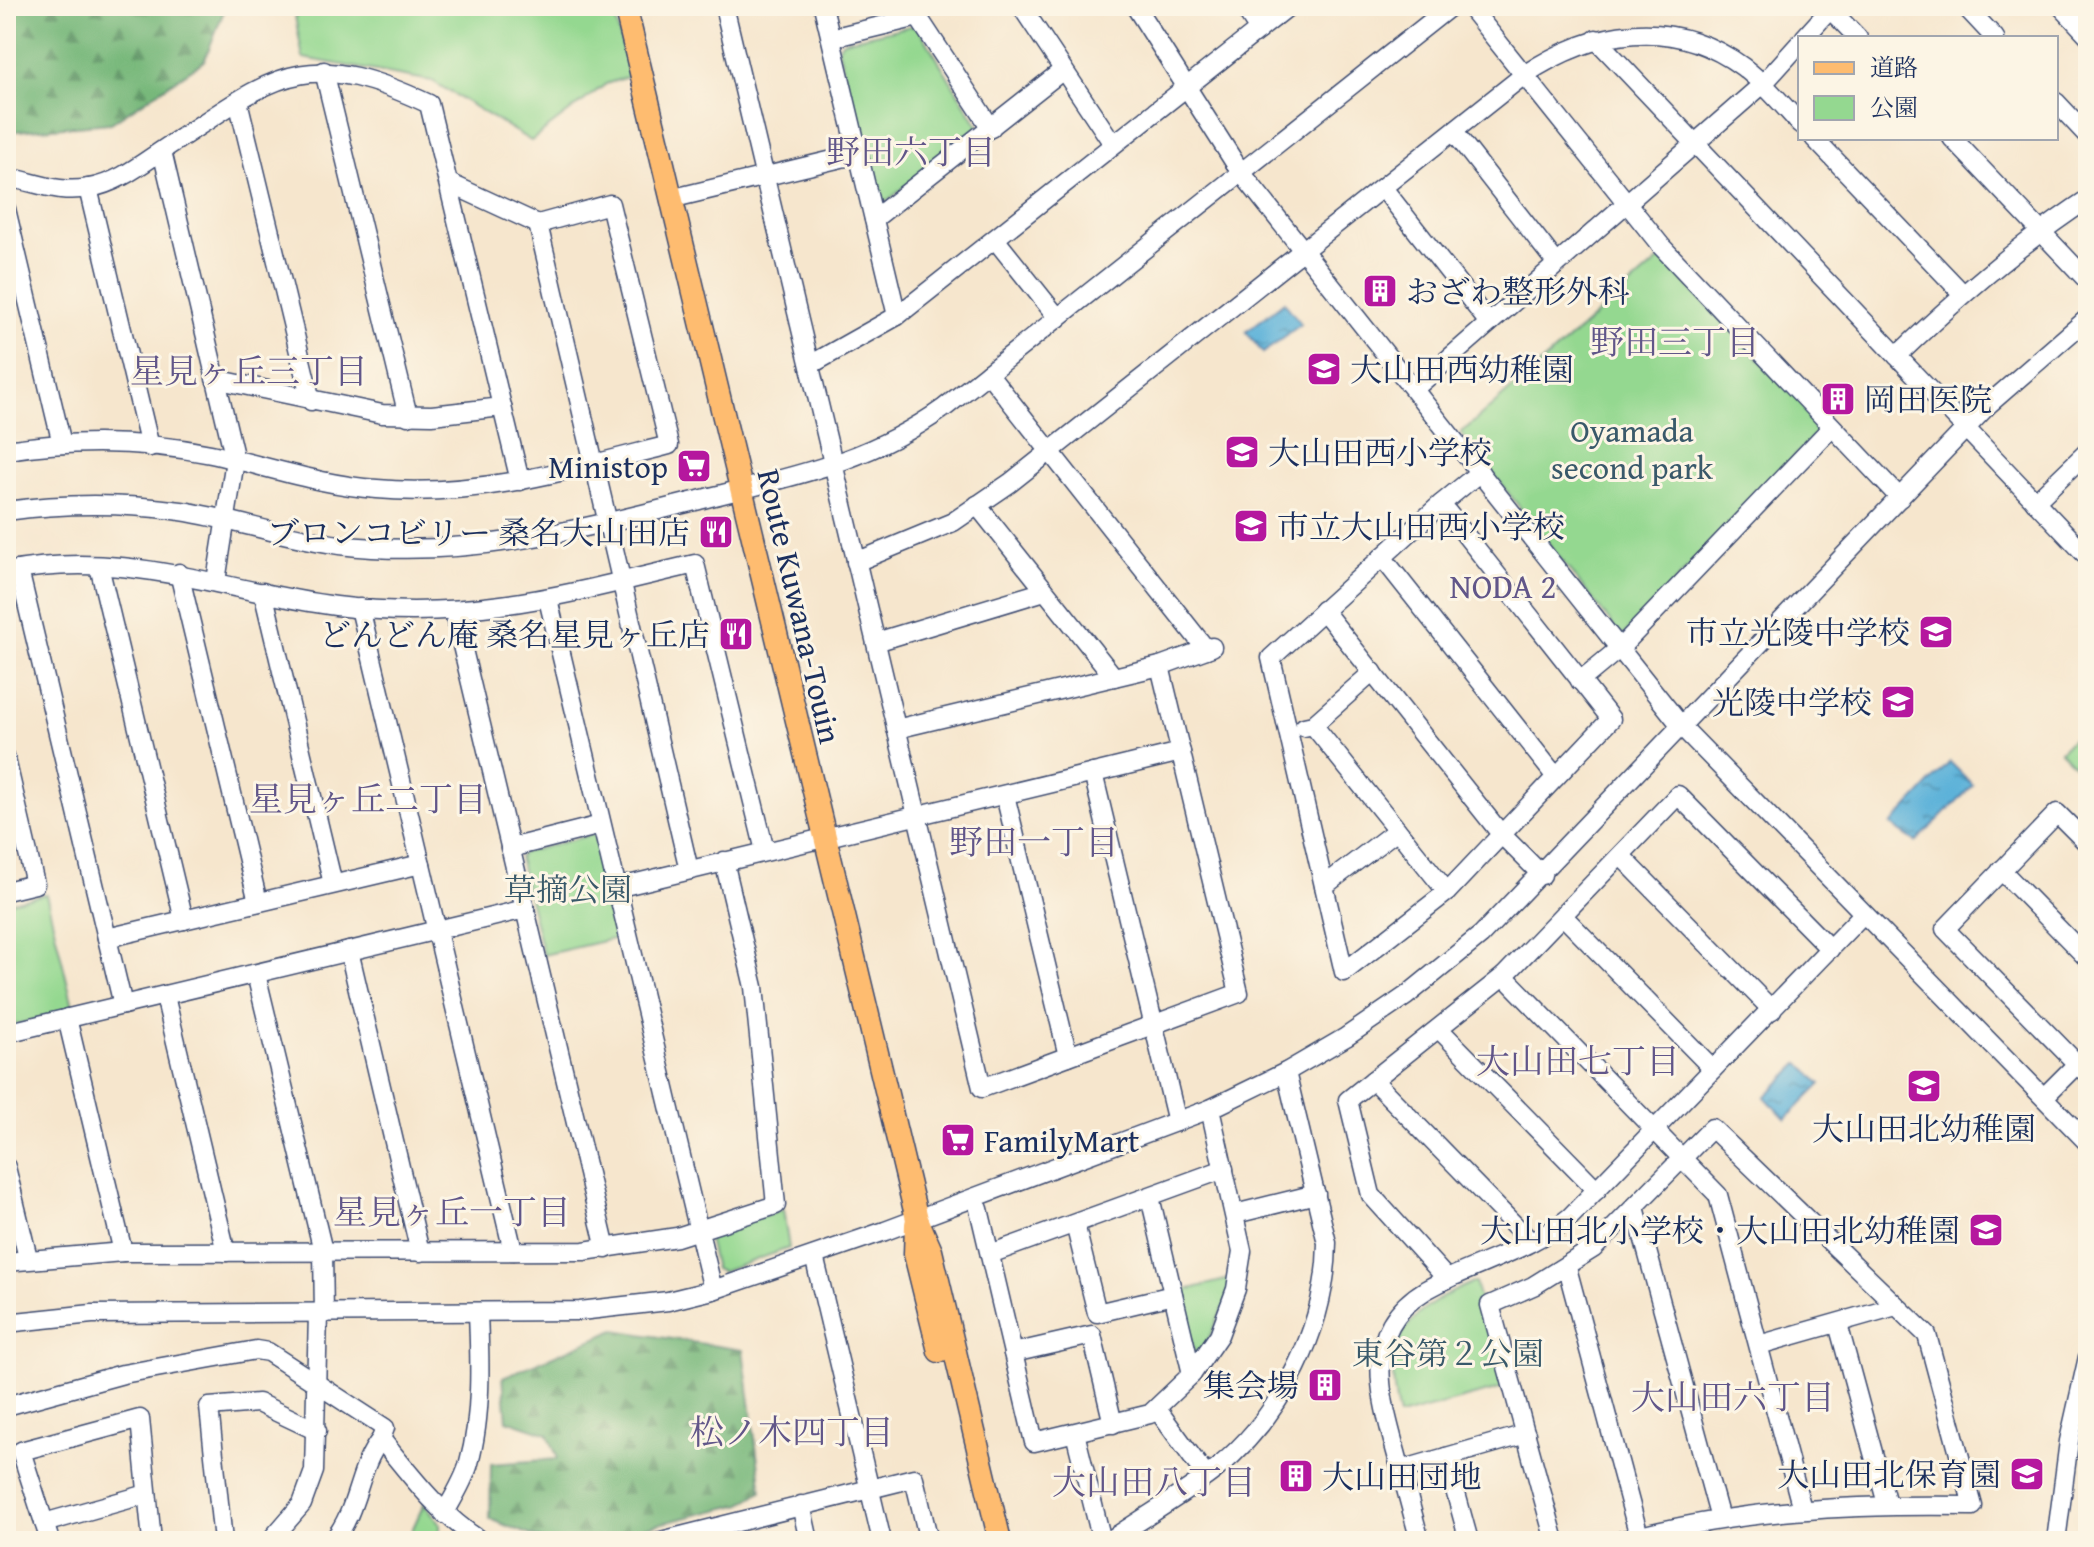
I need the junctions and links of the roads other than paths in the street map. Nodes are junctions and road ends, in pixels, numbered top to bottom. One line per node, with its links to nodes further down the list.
1 (625, 6): 45 (main road, Route Kuwana-Touin)
2 (724, 6): 41 (street)
3 (823, 6): 19 (street)
4 (1021, 6): 22 (street)
5 (1135, 6): 26 (street)
6 (1243, 6): 14 (street)
7 (1289, 6): 14 (street)
8 (1451, 6): 39 (street)
9 (1469, 6): 24 (street)
10 (1965, 6): 18 (street)
11 (2061, 6): 15 (street)
12 (1830, 7): 16 (street); 17 (street)
13 (916, 12): 19 (street); 30 (street)
14 (1259, 30): 26 (street)
15 (2088, 35)
16 (1806, 36)
17 (1856, 36)
18 (1993, 36)
19 (831, 38): 38 (street)
20 (1596, 39): 24 (street); 25 (street); 36 (street)
21 (1798, 45): 25 (street)
22 (1063, 70): 30 (street); 35 (street)
23 (324, 71): 27 (street); 42 (street); 69 (street)
24 (1524, 75): 31 (street); 47 (street)
25 (1763, 84): 29 (street); 36 (street)
26 (1187, 88): 35 (street); 39 (street)
27 (238, 101): 37 (street); 67 (street)
28 (2058, 104): 32 (street)
29 (1798, 122)
30 (991, 128): 49 (street)
31 (1454, 132): 44 (street); 55 (street)
32 (2088, 136)
33 (1816, 140): 57 (street)
34 (1954, 140): 51 (street)
35 (1113, 144): 53 (street)
36 (1694, 144): 47 (street); 62 (street)
37 (162, 151): 43 (street); 65 (street)
38 (858, 154): 41 (street); 49 (street)
39 (1240, 171): 54 (street); 59 (street)
40 (6, 177): 43 (street)
41 (764, 177): 45 (street); 63 (street)
42 (449, 183): 50 (street); 68 (street)
43 (88, 188): 73 (street)
44 (1383, 188): 54 (street); 61 (street)
45 (670, 199): 82 (main road, Route Kuwana-Touin)
46 (2088, 199): 51 (street)
47 (1626, 204): 55 (street); 70 (street)
48 (6, 209): 52 (street)
49 (874, 219): 58 (street)
50 (538, 224): 78 (street); 78 (street)
51 (2039, 231): 56 (street); 57 (street)
52 (9, 234): 72 (street)
53 (995, 239): 58 (street); 59 (street)
54 (1304, 250): 66 (street); 75 (street)
55 (1557, 264): 61 (street)
56 (2088, 281)
57 (1962, 293): 62 (street)
58 (897, 316): 63 (street)
59 (1058, 318): 64 (street)
60 (2088, 318): 71 (street)
61 (1489, 323): 66 (street)
62 (1897, 356): 71 (street)
63 (810, 365): 79 (street)
64 (988, 373): 75 (street); 79 (street)
65 (215, 379): 67 (street); 77 (street)
66 (1414, 389): 80 (street)
67 (311, 401): 69 (street)
68 (502, 407): 69 (street); 81 (street)
69 (408, 416)
70 (1832, 427): 83 (street); 105 (street)
71 (1966, 429): 83 (street); 84 (street)
72 (62, 444): 73 (street); 74 (street)
73 (150, 447): 77 (street)
74 (6, 450)
75 (1051, 451): 86 (street); 106 (street)
76 (2088, 451): 84 (street)
77 (235, 460): 81 (street); 88 (street)
78 (592, 465): 81 (street); 89 (street)
79 (834, 467): 82 (street); 92 (street)
80 (1480, 472): 85 (street); 105 (street)
81 (520, 481)
82 (739, 490): 89 (street); 123 (main road, Route Kuwana-Touin)
83 (1900, 498): 111 (street)
84 (2035, 502): 91 (street)
85 (1441, 504): 90 (street); 109 (street)
86 (977, 505): 92 (street); 98 (street)
87 (6, 511): 88 (street)
88 (226, 521): 89 (street); 96 (street)
89 (609, 523): 97 (street)
90 (1382, 557): 102 (street); 117 (street)
91 (2088, 557)
92 (856, 562): 104 (street)
93 (99, 566): 94 (street); 95 (street); 142 (street)
94 (12, 571): 144 (street)
95 (179, 573): 96 (street); 138 (street)
96 (216, 581): 99 (street)
97 (622, 581): 100 (street); 126 (street); 130 (street)
98 (1045, 591): 104 (street); 108 (street)
99 (263, 592): 101 (street); 133 (street)
100 (548, 599): 103 (street); 120 (street)
101 (360, 608): 103 (street); 129 (street)
102 (1323, 610): 107 (street); 113 (street)
103 (454, 612): 125 (street)
104 (876, 642): 112 (street)
105 (1620, 648): 109 (street); 111 (street)
106 (1160, 666): 108 (street); 114 (street)
107 (1373, 672): 110 (street); 122 (street)
108 (1114, 677): 112 (street)
109 (1580, 681): 117 (street)
110 (1313, 725): 113 (street); 121 (street)
111 (1682, 727): 132 (street); 140 (street)
112 (896, 729): 119 (street)
113 (1287, 731): 134 (street)
114 (1181, 752): 116 (street); 154 (street)
115 (6, 759): 136 (street)
116 (1093, 773): 118 (street); 154 (street)
117 (1556, 777): 122 (street)
118 (1005, 795): 119 (street); 157 (street)
119 (918, 815): 123 (street); 157 (street)
120 (601, 825): 125 (street); 135 (street)
121 (1397, 830): 134 (street); 137 (street)
122 (1501, 834): 132 (street); 137 (street)
123 (822, 838): 126 (street); 176 (main road, Route Kuwana-Touin)
124 (2088, 844): 131 (street)
125 (510, 848): 139 (street)
126 (765, 851): 128 (street)
127 (1621, 856): 141 (street); 145 (street); 152 (street)
128 (724, 861): 130 (street); 178 (street)
129 (421, 864): 133 (street); 143 (street)
130 (689, 870): 135 (street)
131 (2001, 870): 147 (street); 159 (street)
132 (1542, 875): 160 (street)
133 (333, 884): 138 (street)
134 (1324, 886): 137 (street)
135 (616, 888): 178 (street)
136 (6, 891)
137 (1447, 892)
138 (258, 902): 142 (street)
139 (525, 909): 143 (street); 180 (street)
140 (1863, 914): 145 (street); 162 (street)
141 (1564, 917): 149 (street); 158 (street)
142 (184, 920): 144 (street)
143 (437, 931): 146 (street); 182 (street)
144 (107, 938): 151 (street)
145 (1830, 949): 152 (street)
146 (349, 951): 148 (street); 185 (street)
147 (2088, 959)
148 (256, 974): 150 (street); 181 (street)
149 (1504, 976): 155 (street); 165 (street)
150 (165, 996): 151 (street); 184 (street)
151 (123, 1005): 153 (street)
152 (1772, 1010): 158 (street)
153 (67, 1018): 156 (street); 183 (street)
154 (1153, 1024): 157 (street); 164 (street)
155 (1440, 1030): 161 (street); 170 (street)
156 (6, 1033)
157 (1068, 1056)
158 (1713, 1069): 165 (street)
159 (2083, 1069): 162 (street)
160 (1286, 1072): 163 (street); 171 (street)
161 (1373, 1080): 179 (street); 191 (street)
162 (2044, 1097): 166 (street)
163 (1210, 1109): 164 (street); 169 (street)
164 (1177, 1122): 176 (street)
165 (1656, 1131): 167 (street); 170 (street)
166 (2088, 1143)
167 (1683, 1157): 173 (street); 194 (street); 199 (street)
168 (6, 1167): 188 (street)
169 (1224, 1169): 172 (street); 175 (street)
170 (1597, 1190): 179 (street)
171 (1316, 1194): 175 (street); 213 (street)
172 (1150, 1197): 177 (street); 193 (street)
173 (1635, 1207): 190 (street); 219 (street)
174 (979, 1209): 186 (street)
175 (1235, 1214): 202 (street)
176 (917, 1219): 187 (street); 235 (main road, Route Kuwana-Touin); 236 (main road, Route Kuwana-Touin)
177 (1075, 1224): 186 (street); 193 (street)
178 (699, 1232): 180 (street); 192 (street)
179 (1531, 1242): 191 (street)
180 (606, 1249): 182 (street)
181 (323, 1251): 184 (street); 185 (street); 196 (street)
182 (513, 1251): 185 (street)
183 (123, 1252): 184 (street); 188 (street)
184 (226, 1252)
185 (420, 1252)
186 (990, 1254): 200 (street)
187 (814, 1256): 192 (street); 214 (street)
188 (28, 1258): 189 (street)
189 (6, 1262)
190 (1567, 1268): 209 (street); 223 (street)
191 (1447, 1279): 212 (street)
192 (713, 1290): 195 (street)
193 (1173, 1295): 202 (street)
194 (1896, 1306): 198 (street); 216 (street)
195 (478, 1313): 196 (street); 222 (street)
196 (321, 1314): 197 (street); 203 (street)
197 (6, 1323)
198 (1838, 1324): 199 (street); 216 (street)
199 (1759, 1345): 218 (street)
200 (1013, 1353): 206 (street); 208 (street)
201 (2088, 1357): 242 (street)
202 (1192, 1374): 205 (street)
203 (316, 1384): 204 (street); 207 (street); 210 (street)
204 (6, 1406)
205 (1157, 1409): 206 (street); 213 (street)
206 (1113, 1424): 208 (street)
207 (317, 1431): 226 (street); 227 (street)
208 (1075, 1433): 237 (street)
209 (1526, 1434): 211 (street); 241 (street)
210 (381, 1439): 222 (street); 228 (street)
211 (1446, 1457): 212 (street); 240 (street)
212 (1401, 1470): 239 (street)
213 (1206, 1476): 238 (street)
214 (870, 1489): 217 (street); 233 (street); 234 (street)
215 (147, 1494): 221 (street); 221 (street); 225 (street)
216 (1887, 1504): 218 (street)
217 (801, 1505): 220 (street); 232 (street)
218 (1802, 1509): 219 (street)
219 (1720, 1519): 223 (street)
220 (732, 1521): 230 (street); 231 (street)
221 (44, 1523): 224 (street)
222 (449, 1527): 229 (street)
223 (1630, 1539)
224 (50, 1541)
225 (152, 1541)
226 (223, 1541)
227 (270, 1541)
228 (333, 1541)
229 (481, 1541)
230 (662, 1541)
231 (736, 1541)
232 (809, 1541)
233 (882, 1541)
234 (929, 1541)
235 (984, 1541)
236 (1000, 1541)
237 (1102, 1541)
238 (1109, 1541)
239 (1420, 1541)
240 (1469, 1541)
241 (1555, 1541)
242 (2056, 1541)

